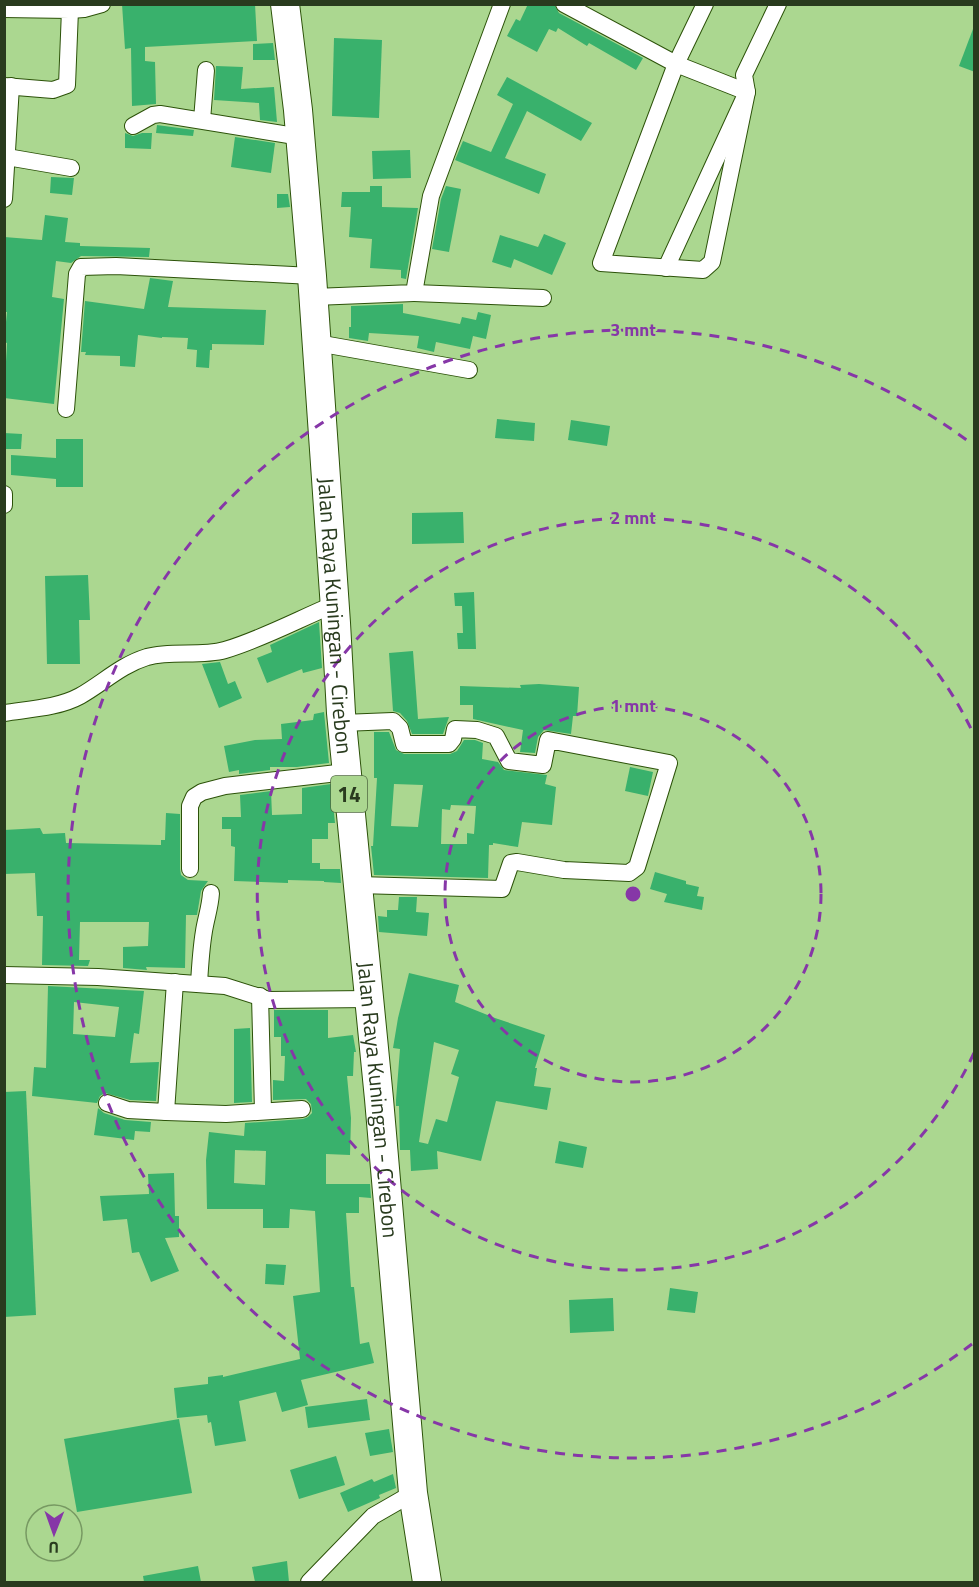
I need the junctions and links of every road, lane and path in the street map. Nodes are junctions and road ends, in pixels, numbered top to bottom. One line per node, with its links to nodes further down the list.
1 (102, 4): 8 (street)
2 (285, 4): 15 (highway, Jalan Raya Kuningan - Cirebon / 14)
3 (502, 4): 21 (street)
4 (564, 4): 9 (street)
5 (705, 4): 9 (street)
6 (778, 4): 12 (street)
7 (4, 9): 8 (street)
8 (70, 10): 11 (street)
9 (676, 64): 12 (street); 19 (street)
10 (206, 69): 13 (street)
11 (8, 86): 16 (street)
12 (747, 92): 19 (street); 19 (street)
13 (202, 120): 14 (street); 15 (street)
14 (133, 126)
15 (301, 137): 20 (highway, Jalan Raya Kuningan - Cirebon / 14)
16 (7, 157): 17 (street); 18 (street)
17 (71, 168)
18 (4, 199)
19 (666, 268)
20 (313, 287): 21 (street); 23 (highway, Jalan Raya Kuningan - Cirebon / 14); 25 (street)
21 (414, 293): 22 (street)
22 (543, 298)
23 (317, 343): 24 (street); 28 (highway, Jalan Raya Kuningan - Cirebon / 14)
24 (469, 370)
25 (66, 409)
26 (4, 494): 27 (street)
27 (4, 505)
28 (335, 604): 29 (street); 30 (highway, Jalan Raya Kuningan - Cirebon / 14)
29 (4, 713)
30 (342, 723): 31 (highway, Jalan Raya Kuningan - Cirebon / 14); 33 (street)
31 (346, 772): 32 (street); 33 (highway, Jalan Raya Kuningan - Cirebon / 14)
32 (190, 869)
33 (358, 885): 39 (highway, Jalan Raya Kuningan - Cirebon / 14)
34 (211, 893): 37 (street)
35 (4, 975): 36 (street)
36 (175, 982): 37 (street); 43 (street)
37 (199, 984): 38 (street)
38 (260, 996): 39 (street); 42 (street)
39 (369, 999): 44 (highway, Jalan Raya Kuningan - Cirebon / 14)
40 (108, 1103): 43 (street)
41 (302, 1109): 42 (street)
42 (263, 1111): 43 (street)
43 (166, 1112)
44 (413, 1493): 45 (street); 46 (highway, Jalan Raya Kuningan - Cirebon / 14)
45 (309, 1582)
46 (427, 1582)

